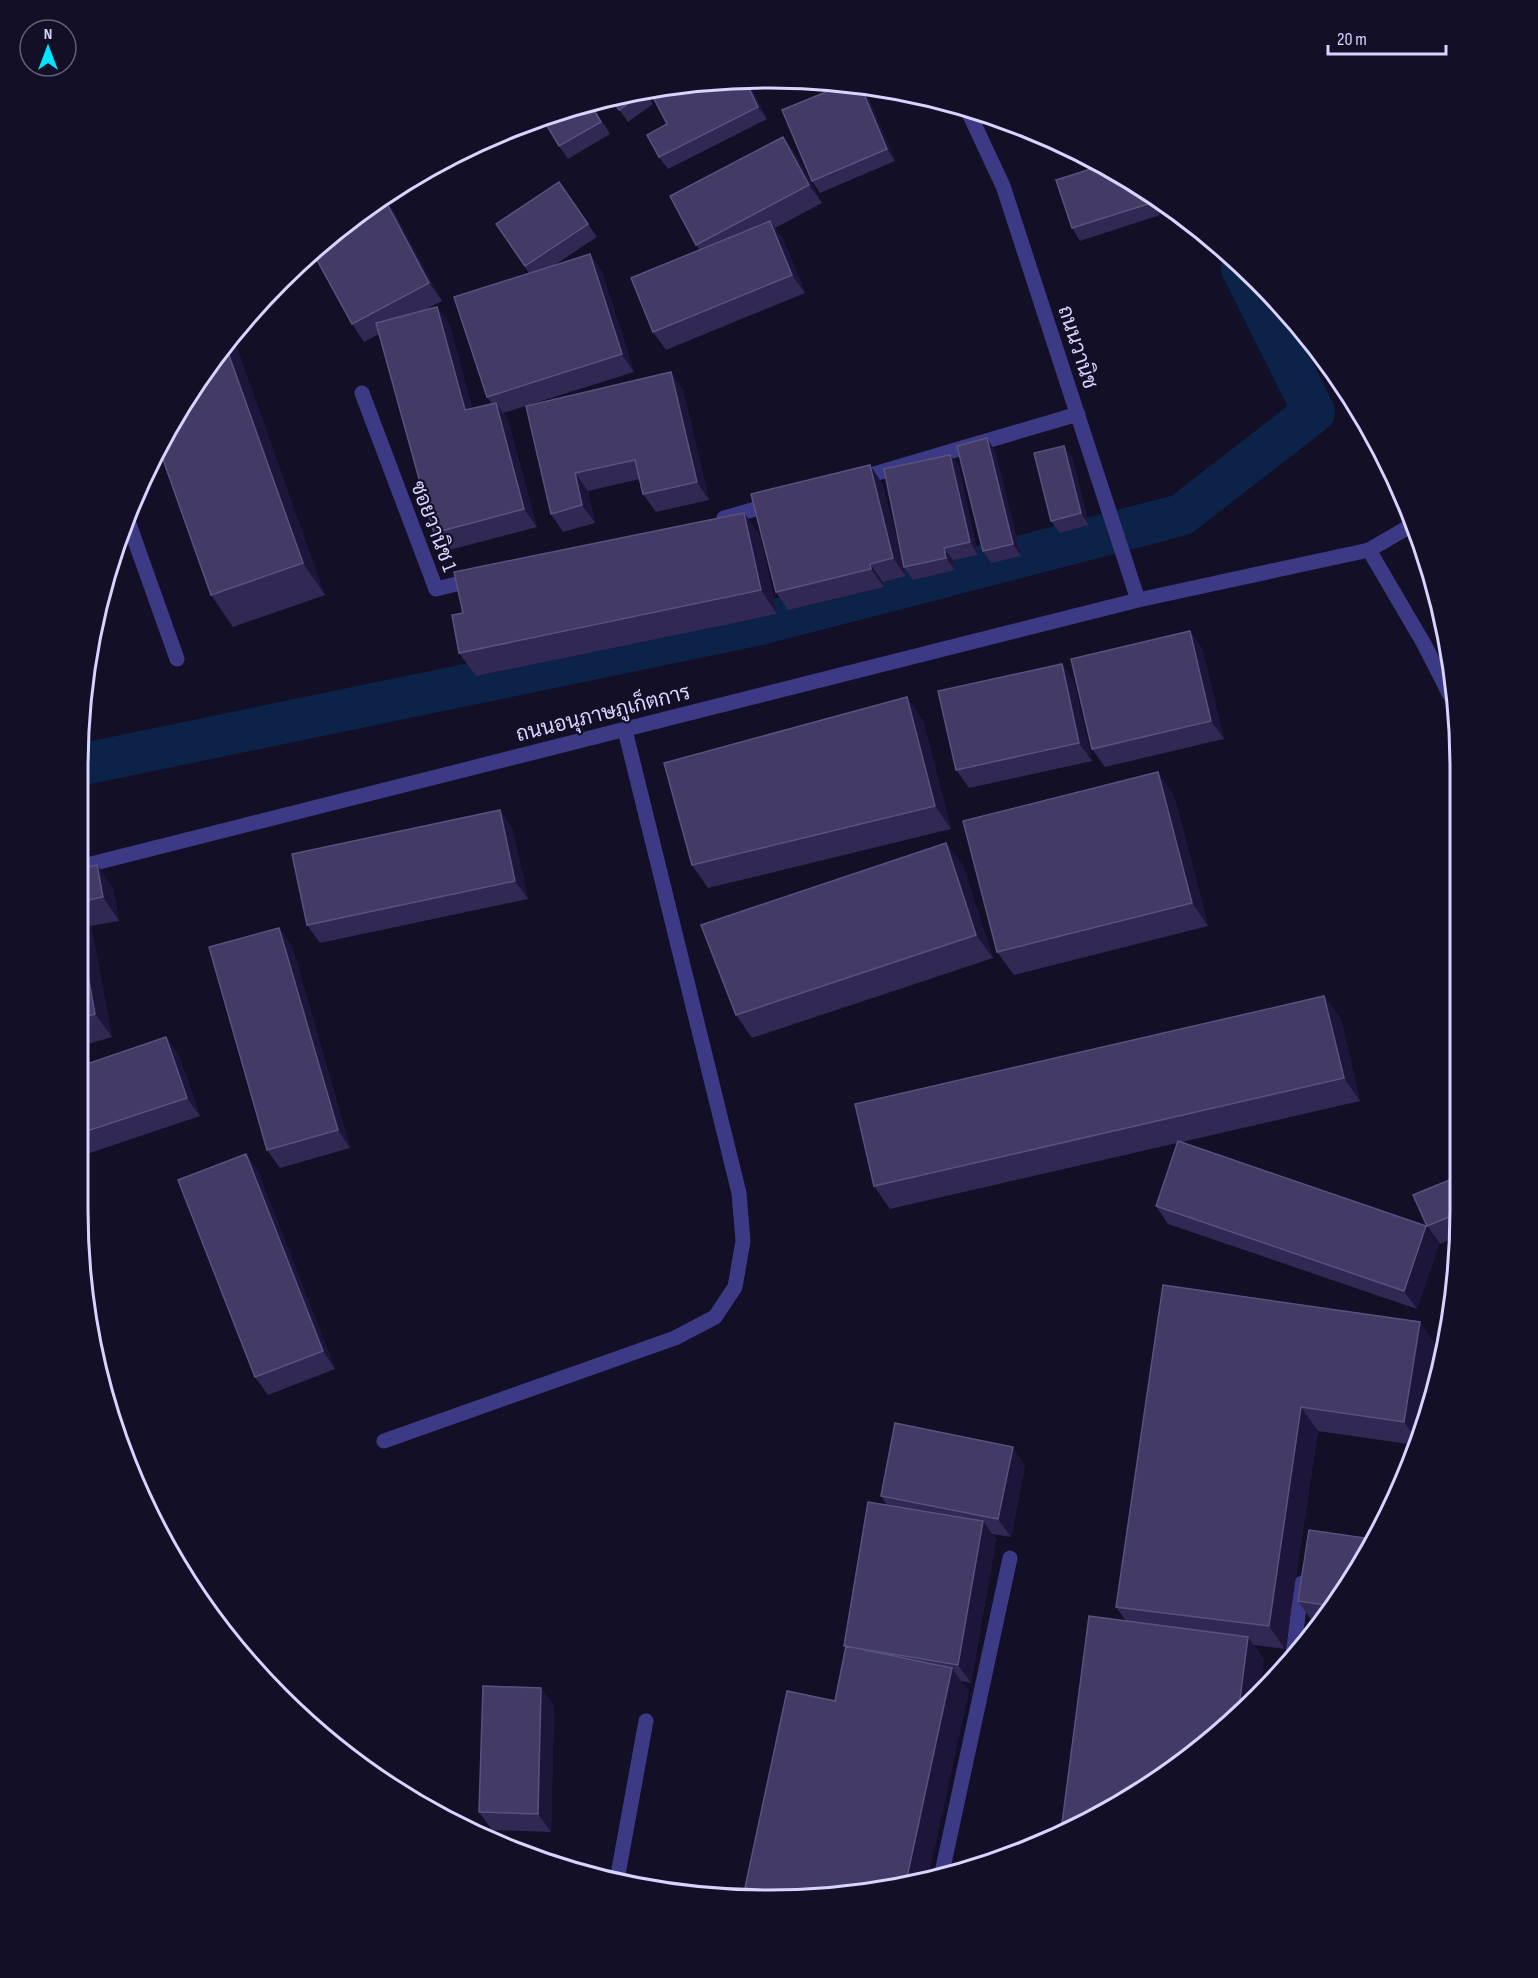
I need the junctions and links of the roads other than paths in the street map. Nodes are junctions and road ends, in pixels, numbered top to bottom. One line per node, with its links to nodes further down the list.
1 (972, 120): 3 (street, ถนนวานิช)
2 (362, 393): 10 (street, ซอยวานิช 1)
3 (1077, 414): 4 (street); 11 (street, ถนนวานิช)
4 (842, 484)
5 (786, 500): 6 (street)
6 (707, 522)
7 (1405, 529): 9 (street, ถนนอนุภาษภูเก็ตการ)
8 (132, 532): 12 (street)
9 (1369, 550): 11 (street, ถนนอนุภาษภูเก็ตการ); 13 (street)
10 (492, 575)
11 (1138, 600): 14 (street, ถนนอนุภาษภูเก็ตการ)
12 (177, 660)
13 (1444, 684)
14 (625, 730): 15 (street, ถนนอนุภาษภูเก็ตการ); 16 (street)
15 (88, 865)
16 (384, 1441)
17 (1010, 1558): 21 (street)
18 (1305, 1567): 19 (street)
19 (1295, 1641)
20 (646, 1720): 22 (street)
21 (943, 1866)
22 (618, 1872)

